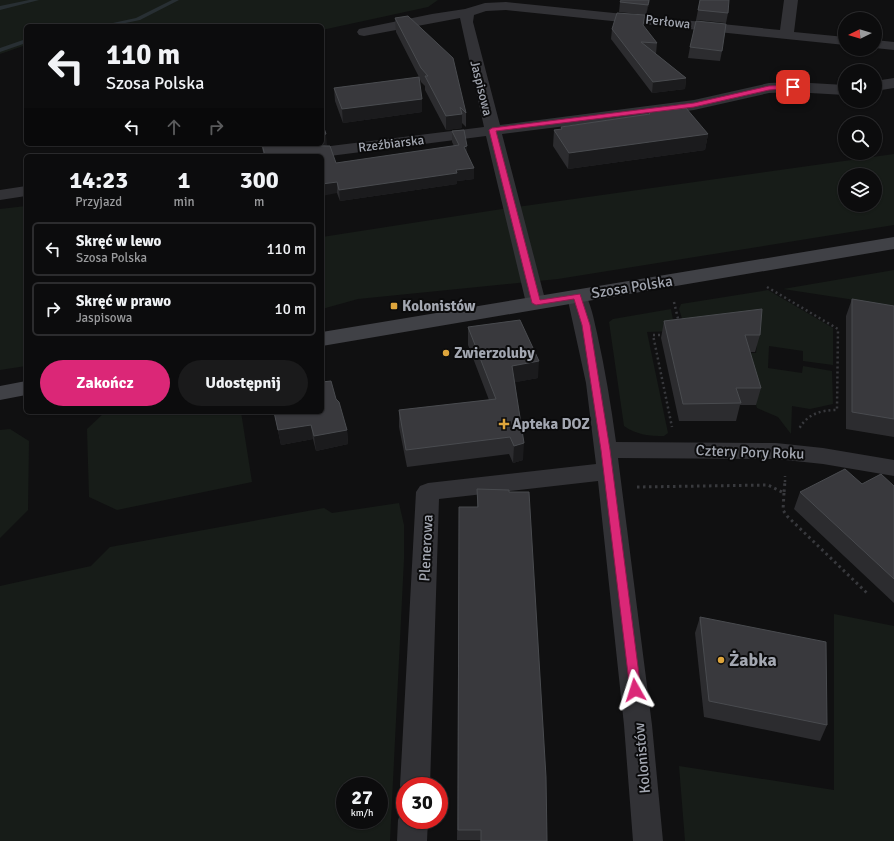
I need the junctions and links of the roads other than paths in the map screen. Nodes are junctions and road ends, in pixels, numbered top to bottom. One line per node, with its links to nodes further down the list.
1 (791, 0): 5 (street)
2 (588, 6): 3 (street, Perłowa); 5 (street, Perłowa)
3 (467, 14): 4 (street, Perłowa); 12 (street, Jaspisowa)
4 (364, 32)
5 (787, 34): 6 (street, Perłowa)
6 (838, 40)
7 (882, 45): 8 (street)
8 (894, 46)
9 (894, 83): 10 (street)
10 (882, 85)
11 (838, 90): 12 (street, Rzeźbiarska)
12 (492, 130): 13 (street, Rzeźbiarska); 18 (street, Jaspisowa)
13 (306, 154)
14 (24, 191): 15 (street)
15 (0, 195)
16 (894, 243): 17 (street, Szosa Polska)
17 (577, 296): 18 (street, Szosa Polska); 22 (street, Kolonistów)
18 (536, 303): 19 (street, Szosa Polska)
19 (324, 339)
20 (24, 388): 21 (street)
21 (0, 393)
22 (612, 457): 23 (street, Cztery Pory Roku); 24 (street, Plenerowa); 27 (street, Kolonistów)
23 (894, 468)
24 (415, 777)
25 (413, 829): 26 (street)
26 (412, 841)
27 (648, 841)

